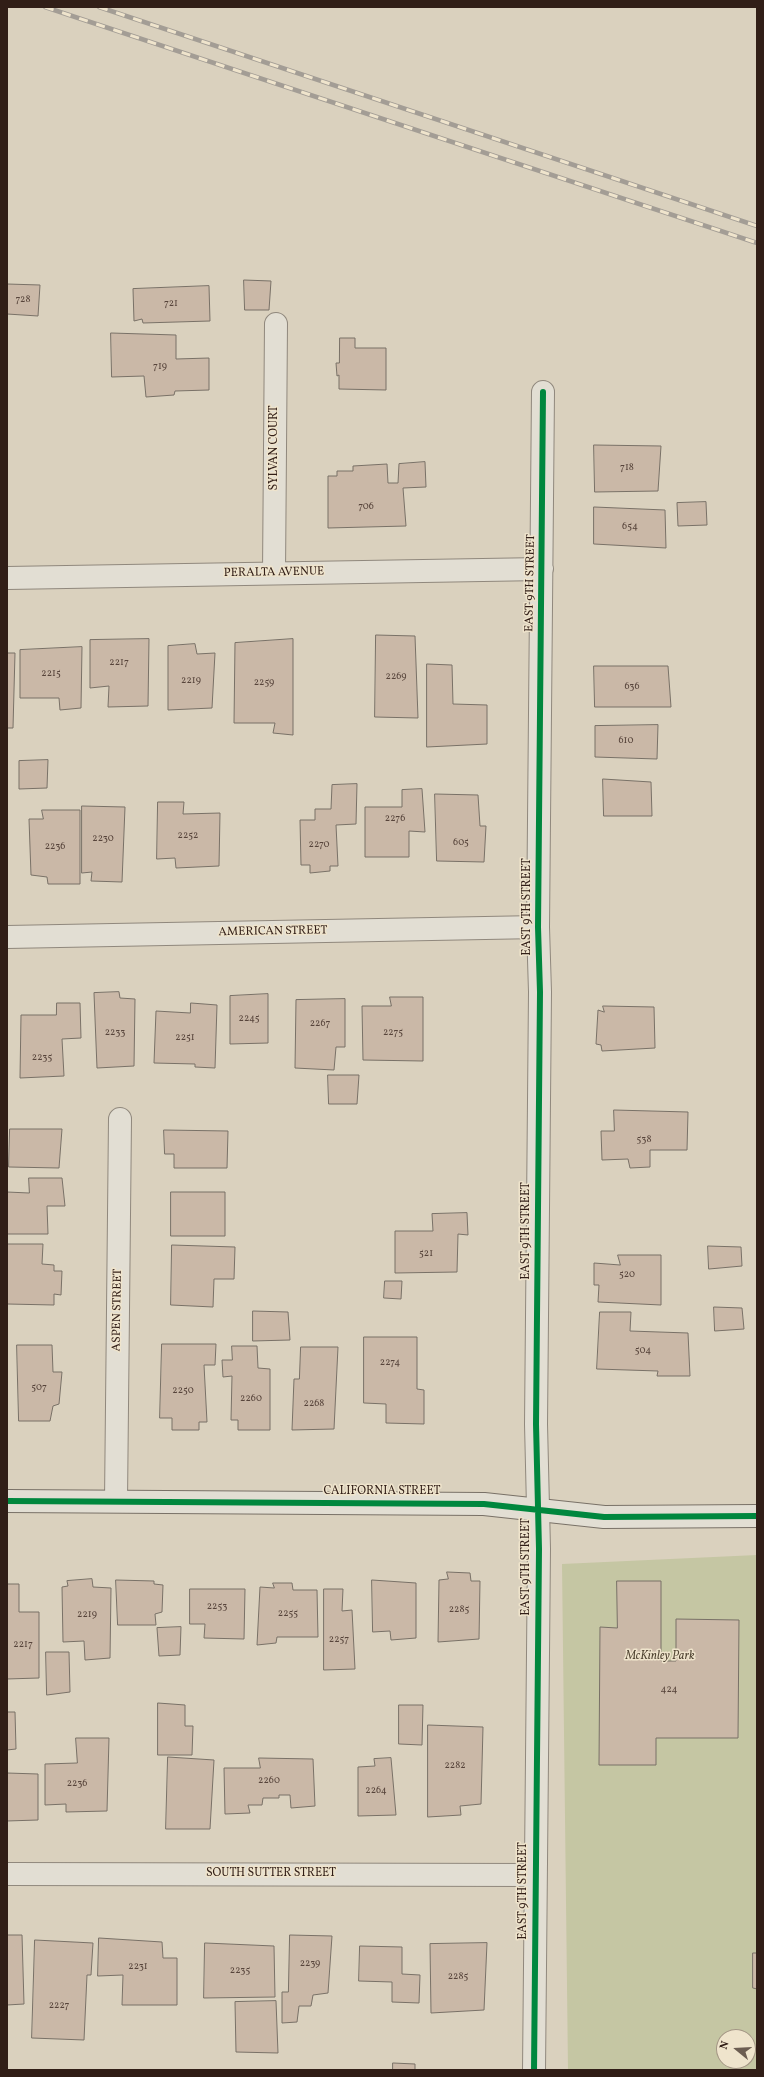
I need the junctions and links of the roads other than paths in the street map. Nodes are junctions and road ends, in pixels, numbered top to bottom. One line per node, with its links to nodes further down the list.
1 (276, 324): 4 (street, SYLVAN COURT)
2 (543, 392): 3 (street, EAST 9TH STREET)
3 (542, 569): 4 (street, PERALTA AVENUE); 6 (street, EAST 9TH STREET)
4 (274, 573): 5 (street, PERALTA AVENUE)
5 (7, 578)
6 (538, 927): 7 (street, AMERICAN STREET); 11 (street, EAST 9TH STREET)
7 (7, 937)
8 (120, 1118): 10 (street, ASPEN STREET)
9 (7, 1501): 10 (street, CALIFORNIA STREET)
10 (116, 1501): 11 (street, CALIFORNIA STREET)
11 (538, 1509): 12 (street, CALIFORNIA STREET); 14 (street, EAST 9TH STREET)
12 (757, 1516)
13 (7, 1874): 14 (street, SOUTH SUTTER STREET)
14 (534, 1875): 15 (street, EAST 9TH STREET)
15 (534, 2070)

